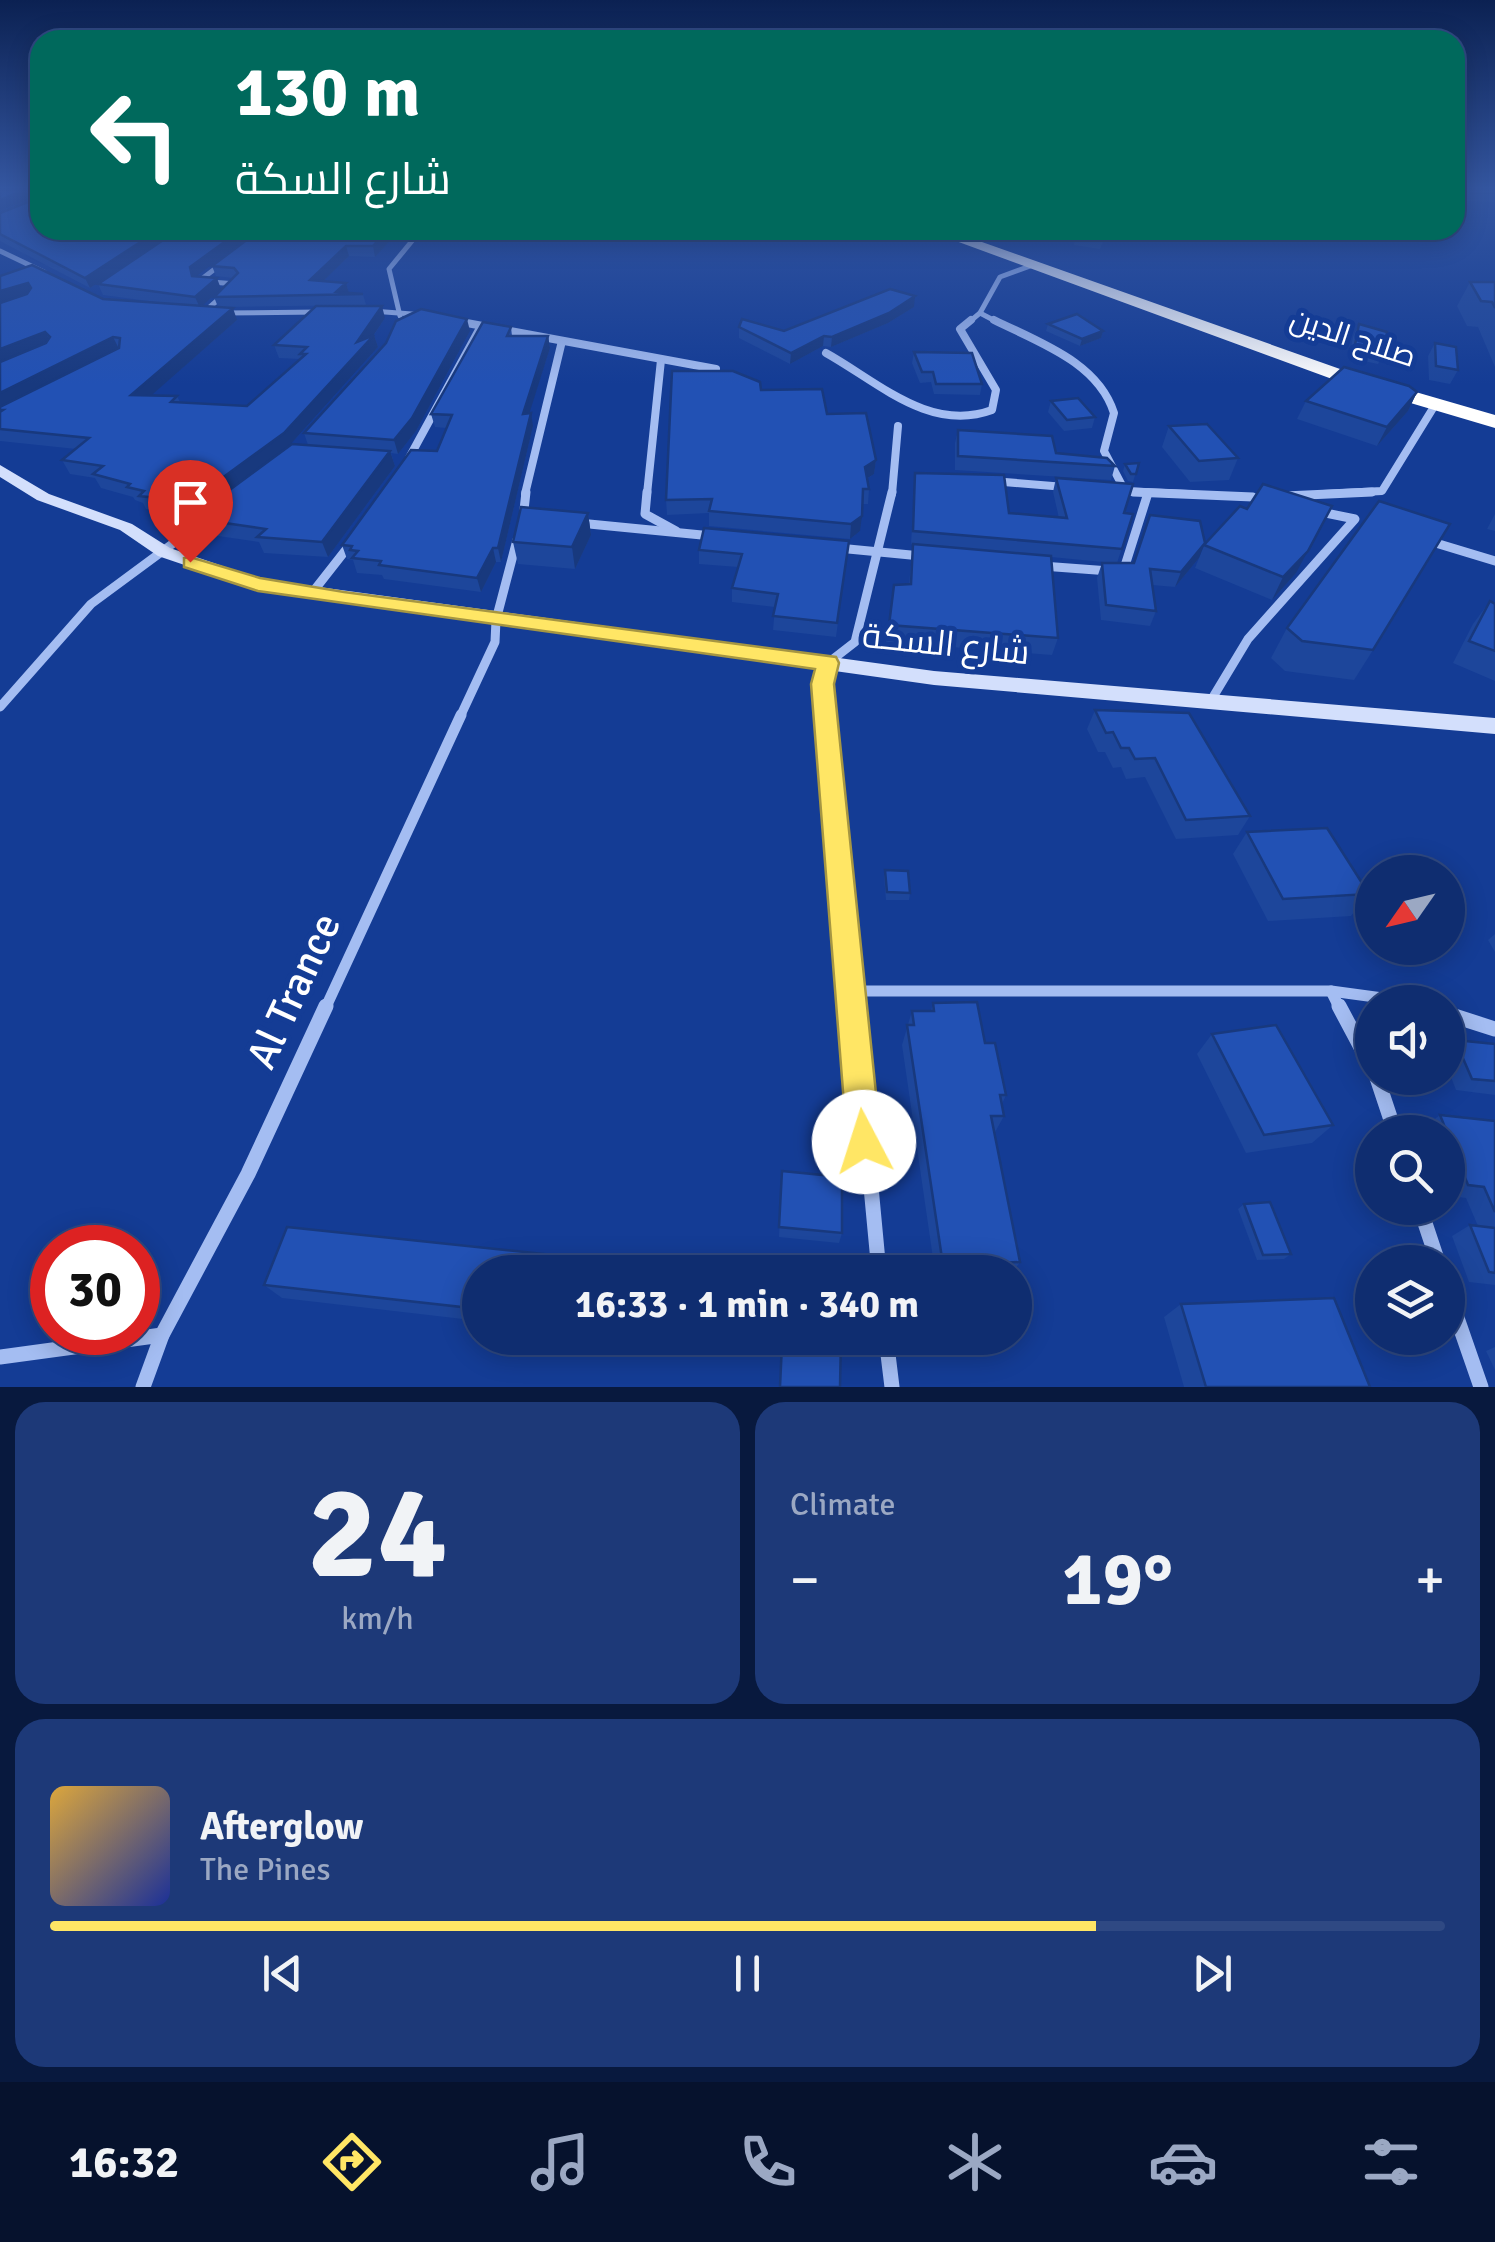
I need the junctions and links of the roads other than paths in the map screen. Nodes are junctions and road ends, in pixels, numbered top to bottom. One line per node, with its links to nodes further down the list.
1 (8, 255): 7 (street)
2 (400, 255): 8 (street)
3 (1004, 255): 6 (highway, صلاح الدين)
4 (1038, 255): 23 (highway, صلاح الدين)
5 (226, 261): 13 (street)
6 (1033, 265): 12 (street); 22 (highway, صلاح الدين)
7 (60, 280)
8 (402, 311): 10 (street); 14 (street); 16 (street)
9 (326, 312): 13 (street)
10 (364, 312)
11 (185, 313): 13 (street)
12 (980, 313): 19 (street); 33 (street)
13 (202, 314)
14 (434, 317)
15 (450, 320): 17 (street)
16 (398, 323)
17 (482, 326): 18 (street); 27 (street)
18 (562, 341): 20 (street); 37 (street, Al Trance)
19 (826, 353)
20 (660, 360): 21 (street); 42 (street)
21 (716, 369)
22 (1434, 405): 24 (highway, صلاح الدين); 35 (street)
23 (1495, 408)
24 (1495, 422)
25 (898, 426): 28 (street)
26 (0, 470): 47 (street, شارع السكة)
27 (400, 473)
28 (896, 474): 29 (street); 48 (street)
29 (912, 475)
30 (979, 480): 31 (street)
31 (1070, 487)
32 (1106, 490): 33 (street)
33 (1124, 491): 34 (street)
34 (1148, 492): 35 (street); 51 (street)
35 (1253, 497): 39 (street)
36 (222, 507): 47 (street)
37 (524, 517): 38 (street); 53 (street, Al Trance)
38 (543, 519)
39 (1355, 519): 41 (street); 55 (street)
40 (563, 521): 42 (street)
41 (1373, 524)
42 (681, 534): 43 (street)
43 (720, 537)
44 (355, 538): 52 (street)
45 (1425, 540): 50 (street)
46 (829, 548): 48 (street)
47 (164, 552): 52 (street, شارع السكة); 56 (street)
48 (880, 554): 49 (street); 54 (street)
49 (936, 558)
50 (1495, 561)
51 (1030, 565)
52 (312, 593): 53 (street, شارع السكة)
53 (496, 620): 54 (street, شارع السكة); 65 (street, Al Trance)
54 (828, 663): 55 (street, شارع السكة); 58 (street)
55 (1210, 702): 57 (street, شارع السكة)
56 (0, 707)
57 (1495, 726)
58 (851, 990): 59 (street); 64 (street)
59 (1331, 992): 60 (street); 63 (street)
60 (1355, 994)
61 (1465, 1019): 62 (street)
62 (1495, 1029)
63 (1355, 1036)
64 (877, 1255)
65 (162, 1335): 68 (street); 69 (street, Al Trance)
66 (1465, 1341): 71 (street)
67 (888, 1355): 70 (street)
68 (0, 1358)
69 (143, 1387)
70 (892, 1387)
71 (1481, 1387)

